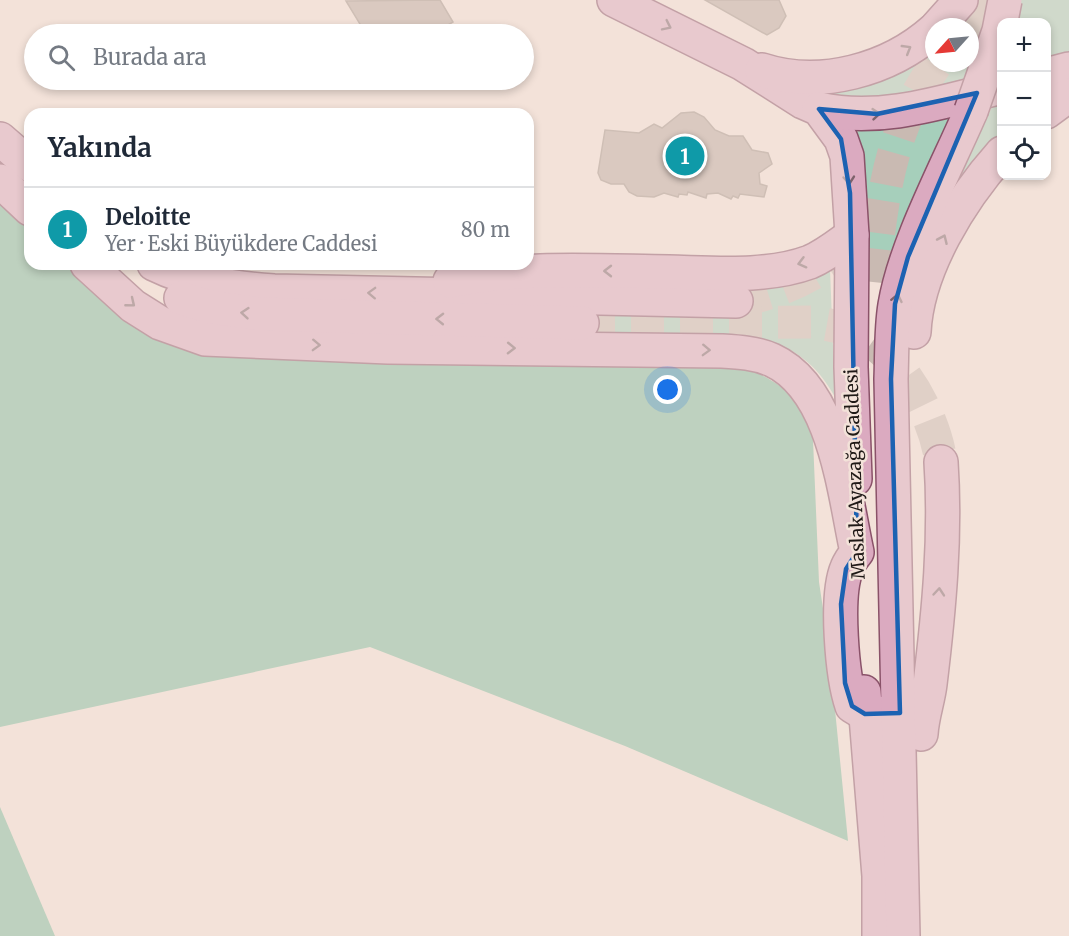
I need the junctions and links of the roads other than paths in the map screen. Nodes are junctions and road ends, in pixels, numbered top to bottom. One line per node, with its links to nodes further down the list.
1 (614, 0): 6 (main road, one-way to 6)
2 (961, 0): 4 (main road)
3 (1005, 0): 28 (main road, one-way to 3, bridge)
4 (945, 18)
5 (925, 36): 6 (main road, one-way to 5)
6 (743, 64): 11 (main road, Maslak Ayazağa Caddesi)
7 (1069, 69): 8 (main road)
8 (1051, 74)
9 (997, 88): 11 (main road, one-way to 9)
10 (1069, 95): 12 (main road)
11 (819, 109): 18 (main road, Maslak Ayazağa Caddesi, one-way to 18)
12 (1051, 109)
13 (0, 139): 14 (main road)
14 (24, 160)
15 (997, 160): 28 (main road, one-way to 15)
16 (0, 181): 17 (main road)
17 (24, 203)
18 (852, 235): 23 (main road, one-way to 23); 27 (main road, Maslak Ayazağa Caddesi)
19 (94, 270): 27 (main road, one-way to 27)
20 (140, 270): 25 (main road, one-way to 20)
21 (168, 270): 23 (main road, one-way to 21)
22 (873, 282): 28 (main road)
23 (431, 295): 24 (main road)
24 (736, 301)
25 (582, 323)
26 (941, 462): 28 (main road, one-way to 26)
27 (857, 552): 28 (main road, Maslak Ayazağa Caddesi)
28 (892, 713): 29 (main road, Maslak Ayazağa Caddesi); 30 (main road); 31 (main road)
29 (879, 936)
30 (903, 936)
31 (909, 936)

